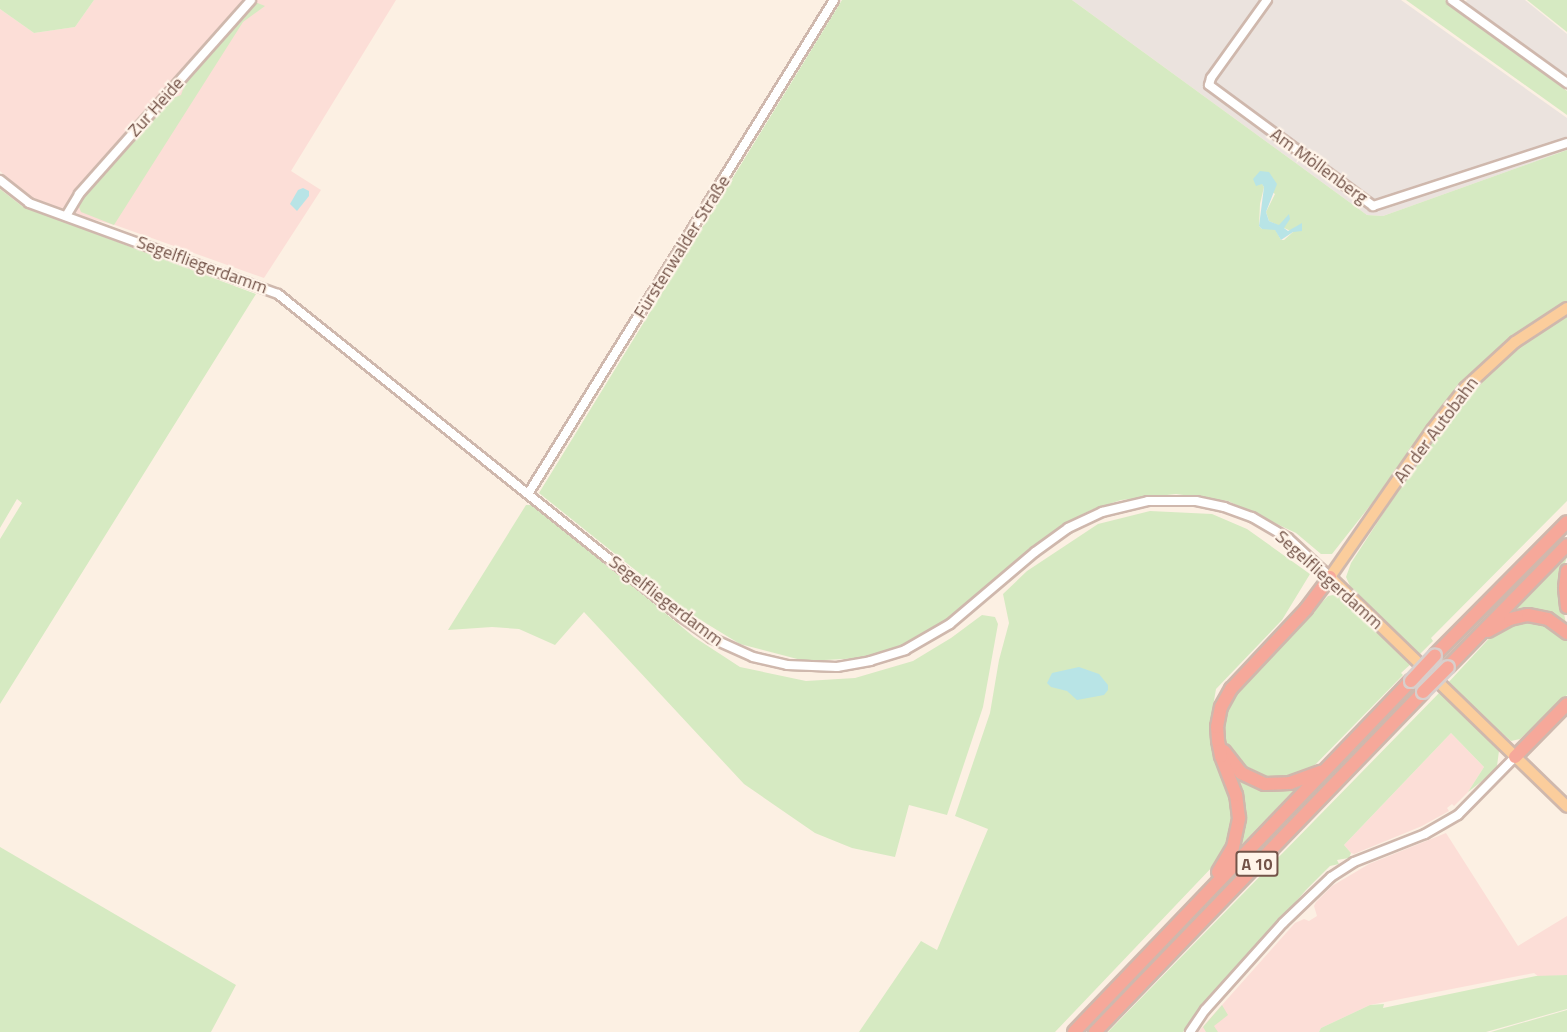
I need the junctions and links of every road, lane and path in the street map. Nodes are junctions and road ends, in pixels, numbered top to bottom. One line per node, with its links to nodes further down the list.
1 (251, 0): 8 (street, Zur Heide)
2 (834, 0): 10 (street, Fürstenwalder Straße)
3 (1452, 0): 5 (street)
4 (1263, 1): 6 (street, Am Möllenberg)
5 (1567, 83)
6 (1567, 143)
7 (0, 180): 8 (street, Segelfliegerdamm)
8 (66, 216): 10 (street, Segelfliegerdamm)
9 (1567, 308): 14 (main road, An der Autobahn)
10 (528, 494): 14 (street, Segelfliegerdamm)
11 (1567, 522): 21 (highway, A 10, bridge)
12 (1567, 545): 17 (highway, A 10)
13 (1567, 571): 15 (highway)
14 (1330, 577): 19 (highway); 20 (main road, Segelfliegerdamm)
15 (1567, 607)
16 (1567, 633): 17 (highway)
17 (1479, 636): 25 (highway, A 10, bridge)
18 (1567, 704): 20 (highway)
19 (1218, 740): 21 (highway); 23 (highway)
20 (1515, 757): 22 (main road, Segelfliegerdamm); 26 (street)
21 (1325, 770): 23 (highway, A 10)
22 (1567, 807)
23 (1198, 901): 24 (highway, A 10)
24 (1074, 1032)
25 (1095, 1032)
26 (1190, 1032)

